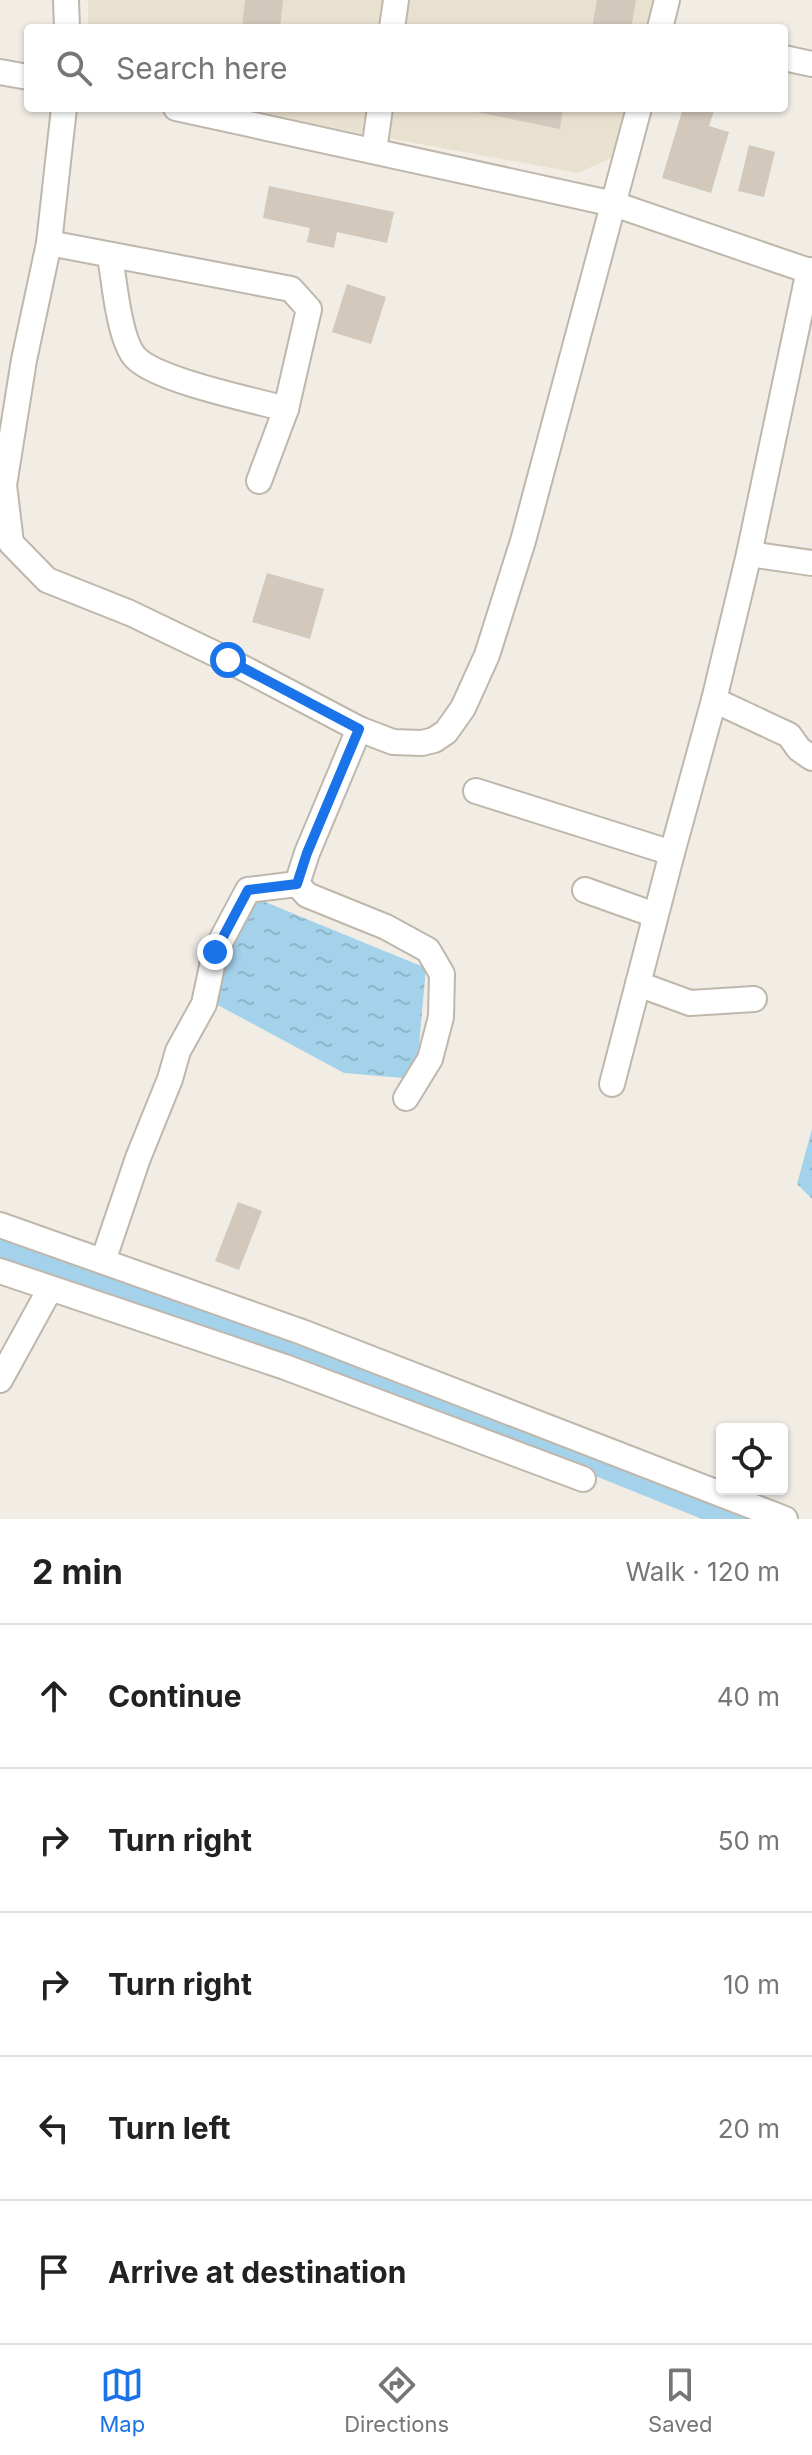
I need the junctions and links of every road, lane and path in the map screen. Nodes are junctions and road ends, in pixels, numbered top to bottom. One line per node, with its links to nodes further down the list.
1 (66, 0): 4 (street)
2 (396, 0): 5 (street)
3 (667, 0): 6 (street)
4 (67, 24)
5 (393, 24)
6 (661, 24)
7 (788, 59): 8 (street)
8 (812, 64)
9 (0, 72): 10 (street)
10 (24, 76)
11 (64, 112): 17 (street)
12 (194, 112): 15 (street)
13 (379, 112): 15 (street)
14 (638, 112): 16 (street)
15 (374, 151): 16 (street)
16 (614, 204): 19 (street); 26 (street)
17 (49, 243): 18 (street); 20 (street)
18 (110, 255): 21 (street); 21 (street)
19 (810, 271): 23 (street)
20 (12, 358): 26 (street)
21 (286, 409): 22 (street)
22 (259, 481)
23 (749, 554): 24 (street); 25 (street)
24 (812, 563)
25 (714, 700): 27 (street); 29 (street)
26 (359, 729): 30 (street)
27 (812, 758)
28 (476, 791): 29 (street)
29 (672, 853): 32 (street)
30 (297, 884): 36 (street); 38 (street)
31 (585, 890): 32 (street)
32 (655, 915): 33 (street)
33 (638, 984): 34 (street); 35 (street)
34 (754, 999)
35 (612, 1084)
36 (406, 1098)
37 (0, 1225): 38 (street)
38 (103, 1261): 41 (street)
39 (0, 1271): 40 (street)
40 (50, 1289): 42 (street); 43 (street)
41 (302, 1332): 42 (street); 45 (street)
42 (285, 1367): 44 (street)
43 (0, 1380)
44 (583, 1479)
45 (785, 1519)

